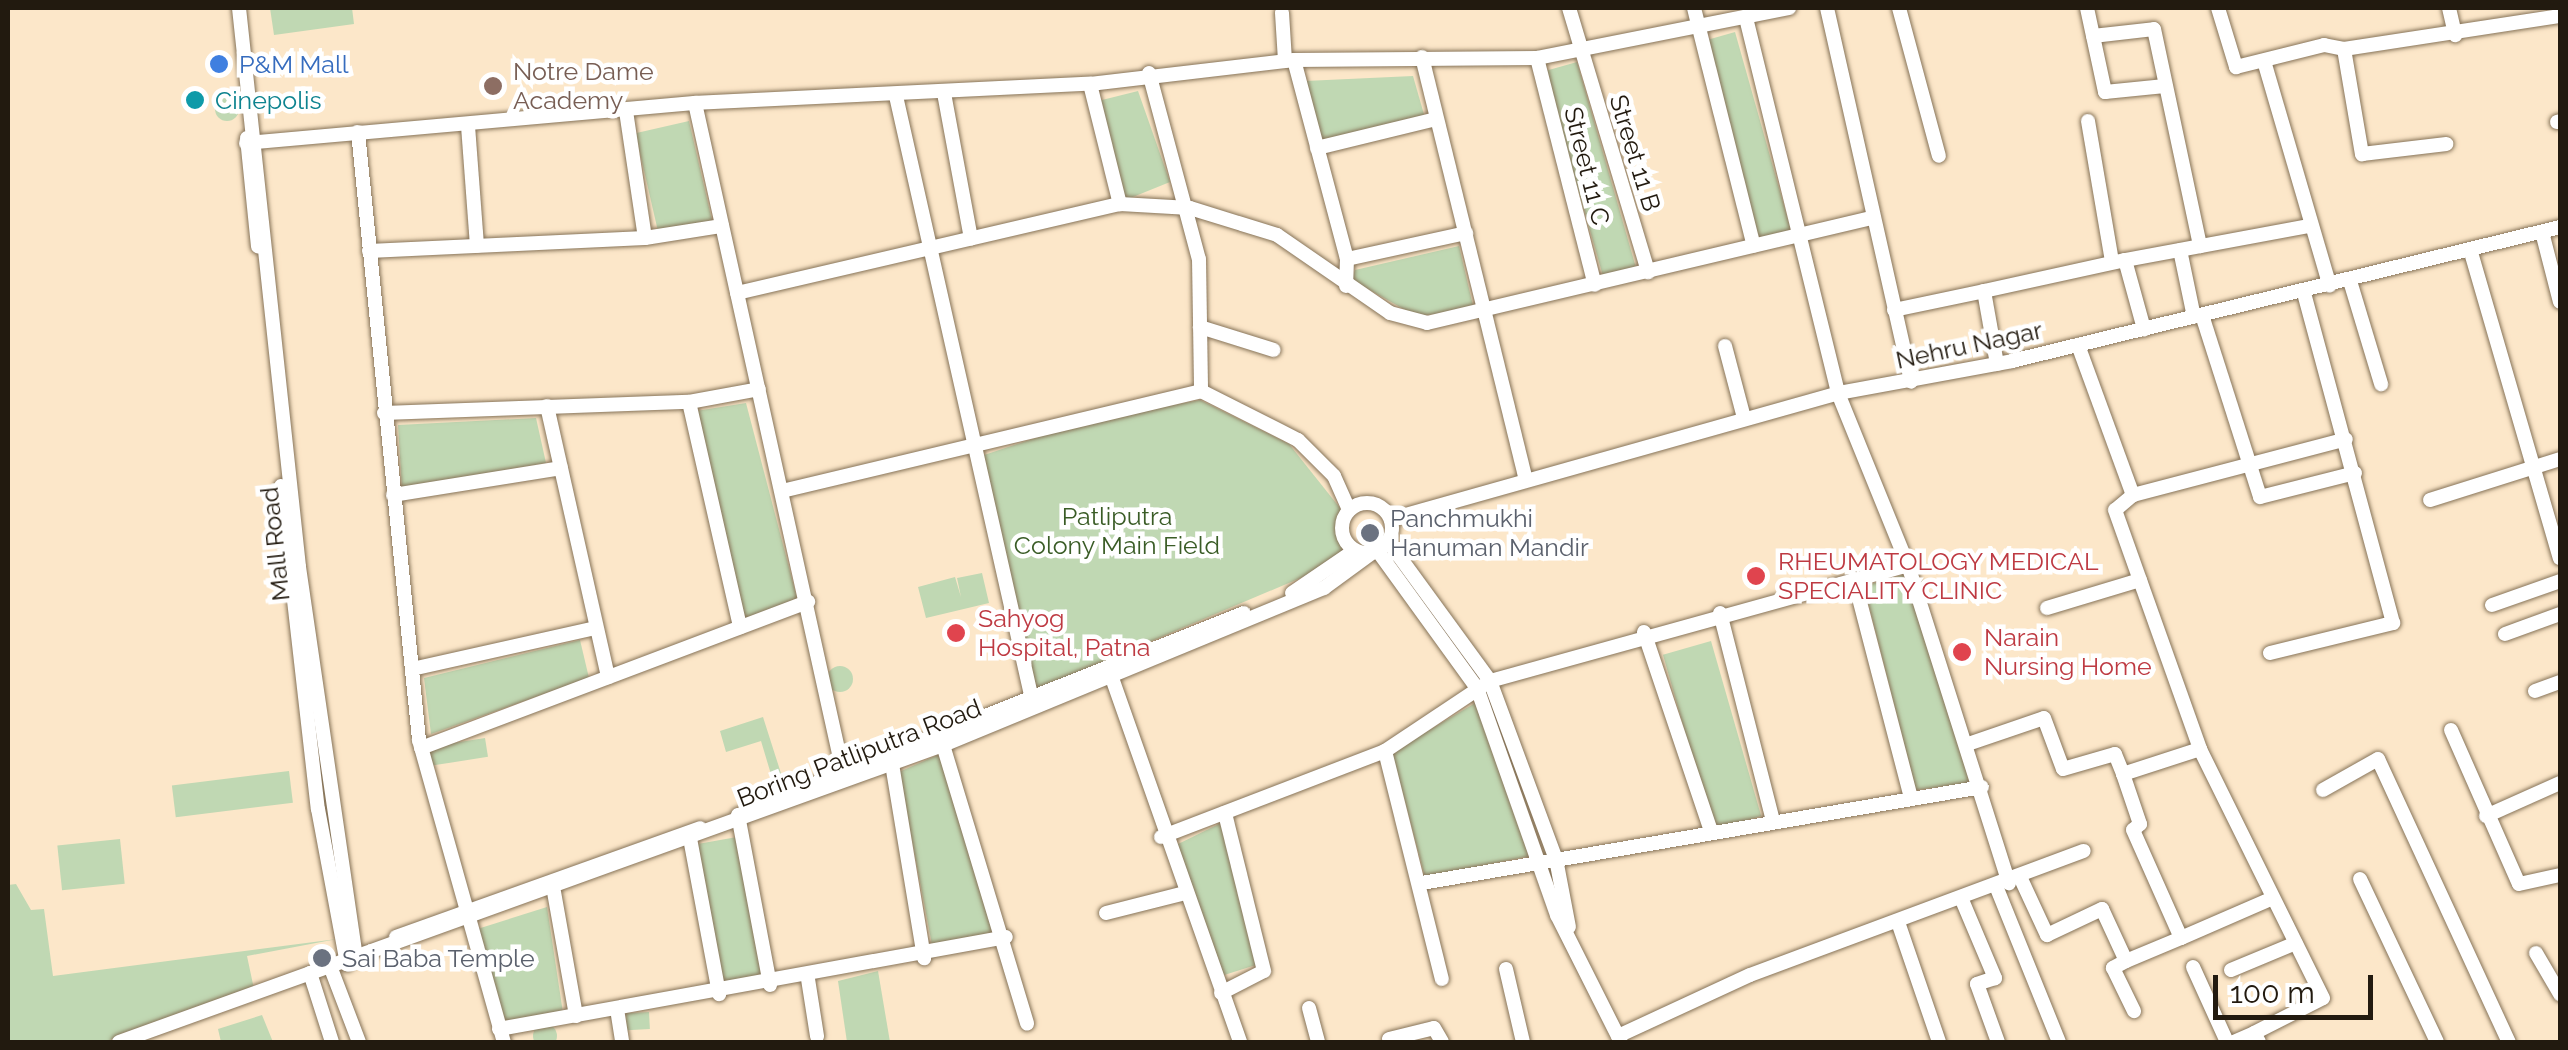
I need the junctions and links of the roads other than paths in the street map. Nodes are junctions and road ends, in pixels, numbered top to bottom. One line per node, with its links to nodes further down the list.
1 (239, 8): 34 (street, Mall Road)
2 (1569, 8): 17 (street, Street 11 B)
3 (1694, 8): 14 (street)
4 (1789, 8): 13 (street)
5 (1827, 8): 40 (street)
6 (1899, 8): 37 (street)
7 (2087, 8): 16 (street)
8 (2218, 8): 21 (street)
9 (2450, 8): 15 (street)
10 (1282, 12): 22 (street)
11 (2512, 15): 12 (street); 15 (street)
12 (2560, 16)
13 (1747, 22): 14 (street); 46 (street)
14 (1698, 28): 17 (street); 50 (street)
15 (2455, 35): 18 (street)
16 (2093, 36): 25 (street); 25 (street)
17 (1578, 48): 20 (street); 58 (street, Street 11 B)
18 (2344, 50): 21 (street); 35 (street)
19 (1422, 58): 20 (street); 22 (street); 30 (street)
20 (1538, 58): 60 (street, Street 11 C)
21 (2264, 60): 42 (street)
22 (1290, 61): 23 (street); 36 (street)
23 (1149, 73): 24 (street); 39 (street)
24 (1090, 84): 26 (street); 38 (street)
25 (2165, 86): 51 (street)
26 (944, 92): 27 (street); 48 (street)
27 (896, 96): 28 (street); 53 (street)
28 (695, 103): 29 (street); 41 (street)
29 (626, 111): 32 (street); 47 (street)
30 (1436, 119): 36 (street); 45 (street)
31 (2088, 120): 57 (street)
32 (468, 126): 33 (street); 49 (street)
33 (358, 132): 34 (street); 55 (street)
34 (251, 143): 162 (street, Mall Road)
35 (2446, 144)
36 (1318, 148): 56 (street)
37 (1939, 156)
38 (1120, 204): 39 (street); 48 (street)
39 (1190, 208): 61 (street); 70 (street)
40 (1872, 218): 46 (street); 67 (street)
41 (722, 226): 47 (street); 65 (street)
42 (2308, 226): 51 (street); 62 (street)
43 (2560, 227): 44 (street, Nehru Nagar)
44 (2542, 232): 52 (street, Nehru Nagar); 66 (street)
45 (1466, 233): 56 (street); 68 (street)
46 (1798, 236): 50 (street); 80 (street)
47 (644, 238): 49 (street)
48 (971, 239): 53 (street)
49 (477, 246): 55 (street)
50 (1754, 246): 58 (street)
51 (2200, 246): 54 (street)
52 (2470, 249): 59 (street, Nehru Nagar); 89 (street)
53 (925, 250): 65 (street); 86 (street)
54 (2180, 250): 57 (street); 69 (street)
55 (369, 251): 83 (street)
56 (1347, 259): 61 (street)
57 (2119, 261): 64 (street); 71 (street)
58 (1648, 272): 60 (street)
59 (2350, 280): 62 (street, Nehru Nagar); 77 (street)
60 (1595, 285): 68 (street)
61 (1346, 286): 68 (street)
62 (2330, 286): 63 (street, Nehru Nagar)
63 (2303, 290): 69 (street, Nehru Nagar); 85 (street)
64 (1984, 291): 67 (street); 75 (street)
65 (737, 293): 78 (street)
66 (2560, 302)
67 (1894, 310): 76 (street)
68 (1485, 313): 92 (street)
69 (2198, 316): 71 (street, Nehru Nagar); 88 (street)
70 (1200, 328): 74 (street); 79 (street)
71 (2144, 329): 73 (street, Nehru Nagar)
72 (1726, 346): 84 (street)
73 (2078, 346): 75 (street, Nehru Nagar); 95 (street)
74 (1274, 350)
75 (1997, 364): 76 (street, Nehru Nagar)
76 (1911, 382): 80 (street, Nehru Nagar)
77 (2381, 384)
78 (759, 389): 81 (street); 93 (street)
79 (1201, 391): 86 (street); 97 (street)
80 (1838, 393): 84 (street, Nehru Nagar); 102 (street)
81 (690, 402): 82 (street); 111 (street)
82 (547, 406): 83 (street); 90 (street)
83 (384, 413): 94 (street)
84 (1744, 418): 92 (street, Nehru Nagar)
85 (2346, 439): 88 (street); 91 (street)
86 (970, 452): 93 (street); 123 (street)
87 (2560, 459): 89 (street)
88 (2244, 466): 91 (street); 95 (street)
89 (2530, 467): 96 (street); 101 (street)
90 (561, 468): 94 (street); 112 (street)
91 (2355, 473): 116 (street)
92 (1525, 476): 98 (street, Nehru Nagar)
93 (782, 491): 106 (street)
94 (393, 495): 117 (street)
95 (2134, 495): 104 (street)
96 (2430, 500)
97 (1349, 510): 98 (street); 100 (street)
98 (1391, 520): 99 (street)
99 (1379, 548): 100 (street); 113 (street, Boring Patliputra Road); 121 (street)
100 (1355, 550): 113 (street, Boring Patliputra Road)
101 (2560, 558)
102 (1908, 565): 103 (street); 125 (street)
103 (1854, 579): 109 (street); 136 (street)
104 (2140, 580): 108 (street); 128 (street)
105 (2560, 581): 107 (street)
106 (808, 602): 111 (street); 132 (street)
107 (2492, 605)
108 (2047, 608)
109 (1720, 613): 114 (street); 140 (street)
110 (2560, 614): 115 (street)
111 (740, 627): 118 (street)
112 (595, 628): 117 (street); 118 (street)
113 (1216, 629): 119 (street, Boring Patliputra Road); 123 (street, Boring Patliputra Road)
114 (1644, 632): 121 (street); 141 (street)
115 (2505, 634)
116 (2270, 653)
117 (412, 670): 127 (street)
118 (608, 677): 127 (street)
119 (1112, 678): 123 (street, Boring Patliputra Road); 143 (street)
120 (2560, 682): 122 (street)
121 (1484, 685): 129 (street); 145 (street)
122 (2535, 691)
123 (1033, 704): 126 (street, Boring Patliputra Road); 132 (street, Boring Patliputra Road)
124 (2450, 730): 138 (street)
125 (1968, 744): 131 (street); 134 (street)
126 (943, 745): 130 (street, Boring Patliputra Road); 157 (street)
127 (420, 748): 155 (street)
128 (2200, 748): 131 (street); 152 (street)
129 (1384, 751): 137 (street); 148 (street)
130 (892, 764): 132 (street, Boring Patliputra Road); 161 (street)
131 (2123, 774): 158 (street)
132 (844, 777): 139 (street, Boring Patliputra Road)
133 (2560, 782): 138 (street)
134 (1982, 787): 136 (street); 149 (street)
135 (2323, 790): 197 (street)
136 (1911, 798): 140 (street)
137 (1225, 812): 143 (street); 171 (street)
138 (2486, 816): 146 (street)
139 (739, 818): 142 (street, Boring Patliputra Road); 170 (street)
140 (1772, 820): 141 (street)
141 (1711, 830): 145 (street)
142 (690, 837): 150 (street, Boring Patliputra Road); 155 (street, Boring Patliputra Road); 172 (street)
143 (1161, 837): 151 (street)
144 (2084, 851): 149 (street)
145 (1548, 860): 148 (street); 183 (street)
146 (2560, 875)
147 (2360, 880): 196 (street)
148 (1422, 883): 169 (street)
149 (2009, 883): 153 (street); 163 (street); 194 (street)
150 (554, 892): 155 (street, Boring Patliputra Road); 177 (street)
151 (1181, 894): 154 (street); 171 (street)
152 (2274, 898): 158 (street); 159 (street)
153 (1962, 900): 156 (street); 193 (street)
154 (1106, 912)
155 (464, 919): 162 (street, Boring Patliputra Road); 179 (street)
156 (1899, 926): 183 (street); 192 (street)
157 (1006, 938): 161 (street); 178 (street)
158 (2181, 938): 163 (street)
159 (2296, 943): 166 (street); 181 (street)
160 (2536, 953): 173 (street)
161 (924, 958): 168 (street)
162 (345, 961): 167 (street, Boring Patliputra Road); 186 (street, Mall Road)
163 (2126, 961): 176 (street)
164 (2193, 967): 195 (street)
165 (1506, 969): 191 (street)
166 (2232, 970)
167 (310, 973): 184 (street, Boring Patliputra Road); 185 (street)
168 (808, 978): 170 (street); 180 (street)
169 (1442, 979)
170 (770, 986): 172 (street)
171 (1220, 992): 188 (street)
172 (719, 994): 175 (street)
173 (2560, 994)
174 (1309, 1008): 189 (street)
175 (618, 1009): 177 (street); 187 (street)
176 (2134, 1011)
177 (576, 1016): 179 (street)
178 (1027, 1024)
179 (501, 1036)
180 (817, 1036)
181 (2256, 1038): 195 (street)
182 (1389, 1039): 190 (street)
183 (1620, 1039)
184 (119, 1042)
185 (332, 1042)
186 (359, 1042)
187 (622, 1042)
188 (1240, 1042)
189 (1318, 1042)
190 (1442, 1042)
191 (1522, 1042)
192 (1939, 1042)
193 (1998, 1042)
194 (2059, 1042)
195 (2230, 1042)
196 (2437, 1042)
197 (2509, 1042)

